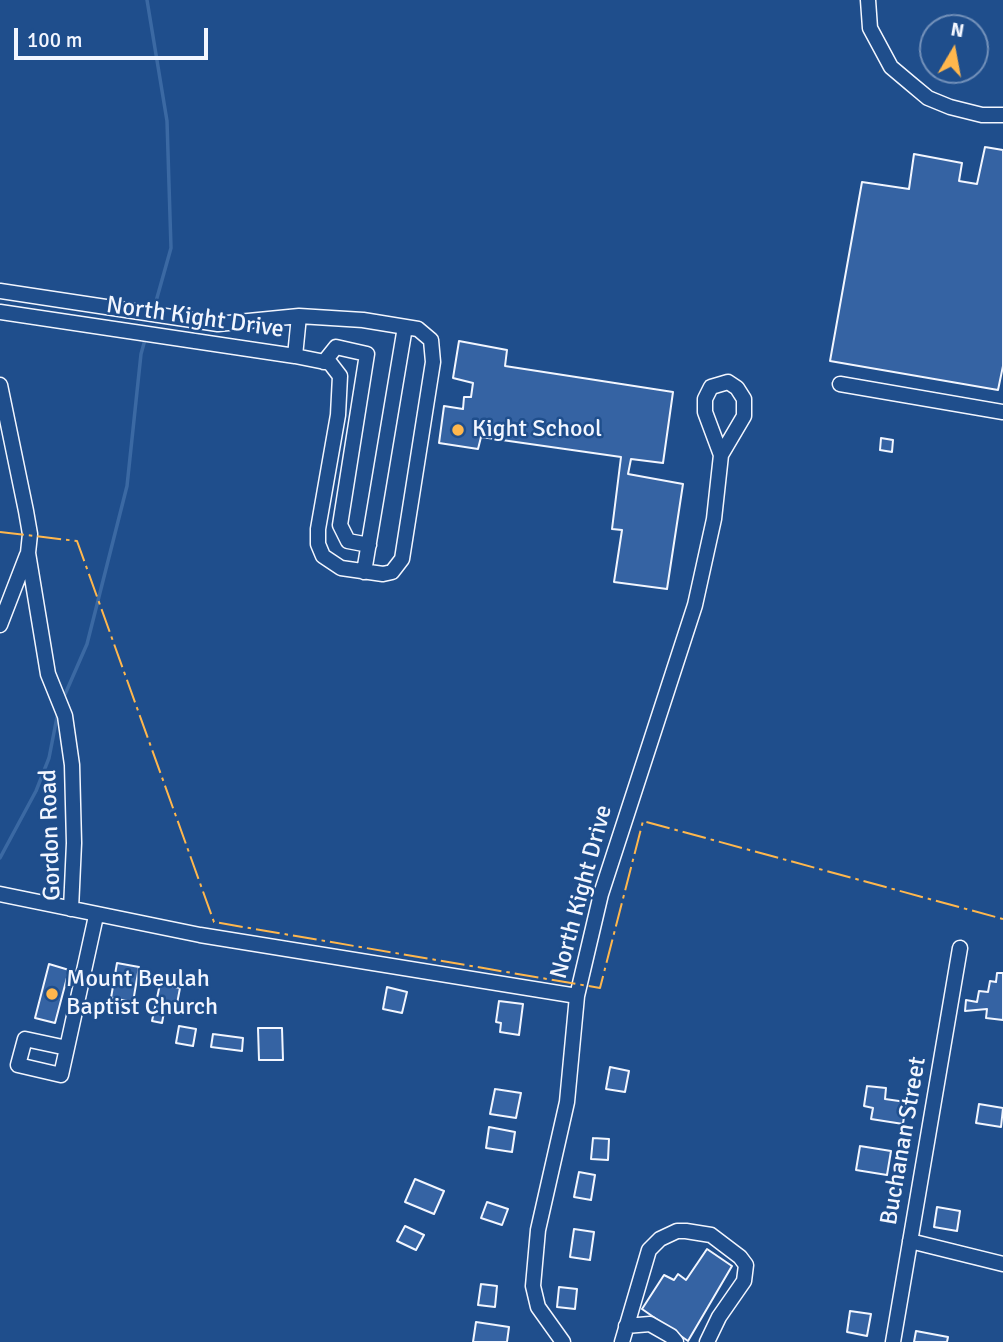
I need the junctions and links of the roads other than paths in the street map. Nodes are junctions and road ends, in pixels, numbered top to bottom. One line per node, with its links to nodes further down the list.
1 (868, 0): 2 (street)
2 (1003, 115)
3 (0, 291): 5 (street, North Kight Drive)
4 (0, 312): 7 (street, North Kight Drive)
5 (299, 316): 6 (street); 7 (street, North Kight Drive)
6 (405, 327): 13 (street); 15 (street)
7 (295, 356): 8 (street)
8 (324, 362): 13 (street); 15 (street)
9 (840, 384): 11 (street)
10 (0, 385): 14 (street, Gordon Road)
11 (1003, 412)
12 (721, 455): 21 (street, North Kight Drive)
13 (369, 545): 15 (street)
14 (28, 553): 16 (street); 18 (street, Gordon Road)
15 (364, 572)
16 (0, 625)
17 (0, 894): 18 (street)
18 (71, 909): 19 (street, Gordon Road)
19 (96, 916): 21 (street, Gordon Road); 22 (street)
20 (960, 948): 23 (street, Buchanan Street)
21 (577, 996): 26 (street, North Kight Drive)
22 (67, 1048)
23 (910, 1241): 24 (street); 30 (street, Buchanan Street)
24 (1003, 1264)
25 (626, 1326): 27 (street); 28 (street); 29 (street)
26 (563, 1342)
27 (622, 1342)
28 (676, 1342)
29 (707, 1342)
30 (893, 1342)

